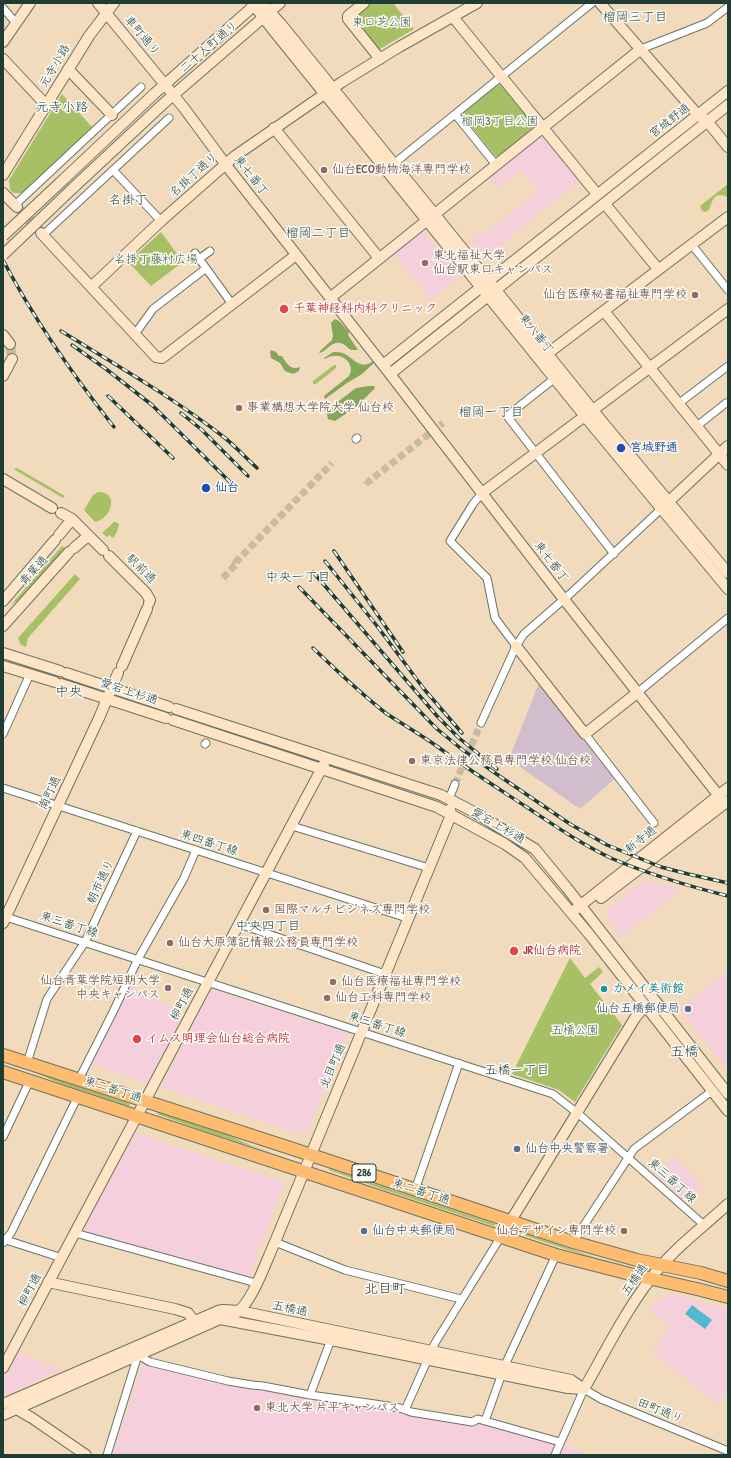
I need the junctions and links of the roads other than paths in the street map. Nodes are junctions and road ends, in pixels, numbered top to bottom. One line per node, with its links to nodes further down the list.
1 (30, 3): 15 (street)
2 (98, 3): 12 (street, 車町通り)
3 (114, 3): 12 (street, 元寺小路)
4 (280, 3): 13 (street, 二十人町通り)
5 (364, 3): 19 (street)
6 (477, 3): 14 (street, 名掛丁通り)
7 (592, 3): 21 (street)
8 (600, 3): 17 (street)
9 (257, 4): 13 (street, 東八番丁); 22 (street, 二十人町通り)
10 (728, 7): 17 (street)
11 (3, 8): 15 (street)
12 (106, 12): 20 (street, 元寺小路); 22 (street, 車町通り)
13 (266, 14): 24 (street, 東八番丁); 26 (street, 二十人町通り)
14 (453, 17): 19 (street, 名掛丁通り); 21 (street)
15 (16, 23): 16 (street)
16 (3, 42)
17 (641, 49): 31 (street); 34 (street)
18 (3, 59): 27 (street)
19 (380, 59): 24 (street, 名掛丁通り)
20 (68, 69): 27 (street, 元寺小路); 30 (street)
21 (501, 76): 29 (street); 34 (street)
22 (165, 84): 26 (street, 東七番丁); 51 (street, 二十人町通り, bridge)
23 (141, 87): 30 (street)
24 (328, 91): 35 (street, 名掛丁通り); 39 (street, 東八番丁)
25 (728, 91): 31 (street, 宮城野通)
26 (174, 95): 37 (street, 東七番丁); 54 (street, 二十人町通り, bridge)
27 (46, 105): 41 (street, 元寺小路)
28 (728, 105): 33 (street, 宮城野通)
29 (455, 114): 38 (street); 39 (street)
30 (112, 115): 45 (street)
31 (698, 115): 33 (street); 43 (street, 宮城野通)
32 (169, 118): 40 (street)
33 (708, 121): 36 (street); 44 (street, 宮城野通)
34 (543, 127): 38 (street); 43 (street)
35 (274, 128): 37 (street, 名掛丁通り); 56 (street)
36 (728, 147)
37 (225, 164): 49 (street, 名掛丁通り); 55 (street, 東七番丁)
38 (496, 165): 46 (street)
39 (390, 167): 46 (street, 東八番丁); 48 (street, 東八番丁)
40 (113, 170): 49 (street); 50 (street)
41 (3, 175)
42 (3, 193): 45 (street)
43 (597, 194): 59 (street, 宮城野通)
44 (605, 204): 58 (street); 62 (street, 宮城野通)
45 (16, 206)
46 (435, 213): 48 (street); 59 (street, 東八番丁)
47 (728, 217): 52 (street)
48 (427, 220): 56 (street); 59 (street, 東八番丁)
49 (161, 221): 60 (street, 名掛丁通り)
50 (42, 234): 60 (street)
51 (3, 236)
52 (692, 244): 58 (street); 61 (street)
53 (210, 251): 57 (street)
54 (3, 255)
55 (296, 255): 63 (street, 東七番丁); 64 (street)
56 (379, 258): 63 (street)
57 (205, 269): 64 (street); 67 (street)
58 (658, 269): 66 (street)
59 (485, 284): 62 (street, 東八番丁); 72 (street, 宮城野通)
60 (91, 287): 67 (street)
61 (728, 290)
62 (492, 292): 70 (street, 東八番丁); 75 (street, 宮城野通)
63 (330, 298): 72 (street, 東七番丁)
64 (232, 304): 67 (street)
65 (728, 309): 74 (street)
66 (604, 311): 70 (street); 74 (street)
67 (135, 334)
68 (3, 335): 69 (street)
69 (10, 344)
70 (544, 357): 77 (street, 東八番丁); 80 (street, 東八番丁)
71 (12, 359): 76 (street)
72 (383, 365): 75 (street, 東七番丁)
73 (728, 366): 79 (street)
74 (649, 368): 79 (street); 80 (street)
75 (390, 374): 87 (street, 東七番丁)
76 (3, 376)
77 (555, 378): 80 (street, 東八番丁); 83 (street)
78 (726, 402): 81 (street)
79 (678, 404): 81 (street)
80 (589, 413): 83 (street); 88 (street, 東八番丁)
81 (697, 426): 84 (street)
82 (728, 446): 84 (street)
83 (536, 453): 87 (street); 91 (street)
84 (719, 454): 85 (street); 88 (street)
85 (728, 465)
86 (3, 479): 89 (street, 駅前通)
87 (482, 493): 94 (street, 東七番丁); 99 (street)
88 (665, 505): 91 (street); 92 (street, 東八番丁); 93 (street, 東八番丁)
89 (72, 519): 90 (street, 駅前通); 95 (street, 青葉通)
90 (88, 536): 96 (street, 駅前通); 98 (street, 青葉通)
91 (614, 554): 94 (street)
92 (728, 573)
93 (728, 589)
94 (564, 599): 99 (street); 104 (street, 東七番丁)
95 (3, 601)
96 (148, 606): 103 (street, 南町通)
97 (728, 618): 104 (street)
98 (3, 626)
99 (516, 646): 106 (street); 108 (street)
100 (3, 653): 103 (street, 愛宕上杉通)
101 (3, 666): 102 (street, 愛宕上杉通)
102 (30, 674): 105 (street, 愛宕上杉通); 107 (street)
103 (112, 688): 105 (street, 南町通); 109 (street, 愛宕上杉通)
104 (637, 693): 108 (street); 115 (street, 東七番丁)
105 (108, 698): 110 (street, 愛宕上杉通); 116 (street, 南町通)
106 (481, 723)
107 (3, 734)
108 (585, 734): 118 (street)
109 (328, 758): 110 (street, 柳町通); 114 (street, 愛宕上杉通)
110 (321, 770): 117 (street, 愛宕上杉通); 119 (street, 柳町通)
111 (455, 784): 114 (street)
112 (3, 788): 116 (street, 東四番丁線)
113 (728, 788): 115 (street, 新寺通)
114 (449, 799): 117 (street); 124 (street, 愛宕上杉通)
115 (725, 802): 124 (street, 新寺通)
116 (58, 806): 120 (street, 東四番丁線); 127 (street, 南町通)
117 (451, 815): 122 (street, 北目町通); 125 (street, 愛宕上杉通)
118 (654, 823)
119 (292, 826): 122 (street); 123 (street, 柳町通)
120 (137, 831): 121 (street, 東四番丁線); 129 (street, 朝市通り)
121 (196, 850): 123 (street, 東四番丁線); 130 (street)
122 (428, 868): 126 (street, 北目町通)
123 (266, 874): 126 (street, 東四番丁線); 128 (street, 柳町通)
124 (583, 908): 125 (street, 新寺通); 142 (street, 愛宕上杉通)
125 (574, 916): 133 (street, 愛宕上杉通)
126 (408, 918): 131 (street, 北目町通)
127 (4, 919): 129 (street, 東三番丁線)
128 (239, 924): 131 (street); 132 (street, 柳町通)
129 (85, 942): 130 (street, 東三番丁線); 136 (street, 朝市通り)
130 (138, 959): 132 (street, 東三番丁線); 139 (street)
131 (385, 974): 134 (street, 北目町通)
132 (208, 983): 134 (street, 東三番丁線); 144 (street, 柳町通)
133 (645, 1006): 141 (street, 愛宕上杉通); 146 (street)
134 (362, 1032): 137 (street, 東三番丁線); 149 (street, 北目町通)
135 (3, 1055): 136 (highway, 東二番丁通 / 286)
136 (26, 1063): 139 (highway, 東二番丁通 / 286)
137 (459, 1063): 146 (street, 東三番丁線); 152 (street)
138 (3, 1072): 140 (highway, 東二番丁通 / 286)
139 (79, 1079): 144 (highway, 東二番丁通 / 286)
140 (30, 1080): 143 (highway, 東二番丁通 / 286); 148 (street)
141 (712, 1091): 145 (street, 愛宕上杉通); 150 (street)
142 (728, 1094)
143 (78, 1096): 147 (highway, 東二番丁通 / 286); 158 (street)
144 (146, 1101): 147 (street, 柳町通); 149 (highway, 東二番丁通 / 286)
145 (728, 1111)
146 (577, 1113): 150 (street, 東三番丁線); 154 (street)
147 (137, 1116): 151 (highway, 東二番丁通 / 286); 156 (street, 柳町通)
148 (3, 1137)
149 (310, 1155): 151 (street, 北目町通); 152 (highway, 東二番丁通 / 286)
150 (628, 1157): 155 (street, 東三番丁線); 160 (street)
151 (304, 1170): 157 (highway, 東二番丁通 / 286); 159 (street, 北目町通)
152 (415, 1190): 154 (highway, 東二番丁通 / 286)
153 (728, 1204): 155 (street, 五橋通)
154 (510, 1222): 157 (street); 160 (highway, 東二番丁通 / 286)
155 (704, 1225): 163 (street, 五橋通)
156 (75, 1233): 162 (street, 柳町通); 167 (street)
157 (500, 1237): 161 (highway, 東二番丁通 / 286); 169 (street)
158 (4, 1240): 162 (street)
159 (275, 1242): 167 (street, 北目町通); 169 (street)
160 (573, 1242): 163 (highway, 東二番丁通 / 286)
161 (556, 1255): 164 (highway, 東二番丁通 / 286); 177 (street)
162 (62, 1258): 166 (street, 柳町通)
163 (662, 1265): 164 (street, 五橋通); 165 (highway, 東二番丁通 / 286)
164 (650, 1279): 168 (highway, 東二番丁通 / 286); 178 (street, 五橋通)
165 (728, 1281)
166 (48, 1282): 172 (street); 176 (street, 柳町通)
167 (256, 1284): 170 (street, 北目町通)
168 (728, 1297)
169 (461, 1299): 175 (street)
170 (240, 1311): 171 (street, 北目町通); 172 (street, 五橋通); 173 (street, 五橋通)
171 (226, 1319): 173 (street, 五橋通); 174 (street, 五橋通)
172 (194, 1321): 180 (street, 五橋通)
173 (333, 1336): 175 (street, 五橋通); 179 (street)
174 (138, 1355): 179 (street); 181 (street, 五橋通); 188 (street)
175 (429, 1355): 177 (street, 五橋通); 182 (street)
176 (3, 1368)
177 (504, 1370): 178 (street, 五橋通); 184 (street)
178 (584, 1389): 185 (street); 186 (street, 田町通り)
179 (310, 1395): 182 (street)
180 (4, 1403): 181 (street)
181 (17, 1409): 183 (street, 五橋通); 187 (street)
182 (405, 1410): 184 (street)
183 (3, 1415)
184 (485, 1421): 185 (street)
185 (560, 1442): 189 (street)
186 (728, 1451)
187 (86, 1455)
188 (107, 1455)
189 (555, 1455)

